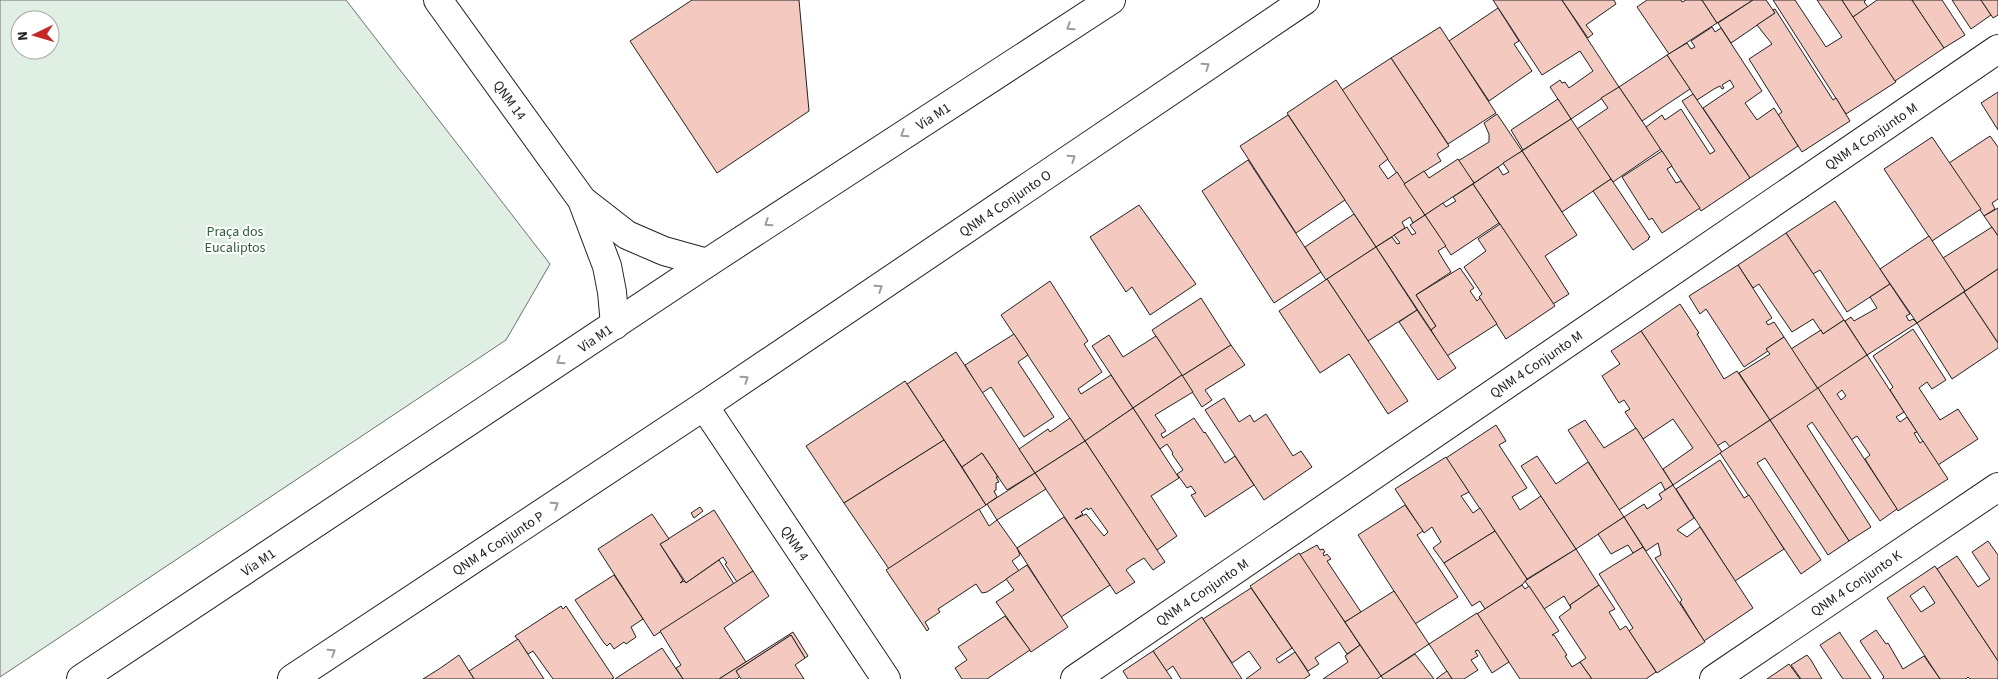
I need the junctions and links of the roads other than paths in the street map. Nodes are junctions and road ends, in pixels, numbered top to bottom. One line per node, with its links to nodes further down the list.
1 (438, 0): 5 (main road, QNM 14)
2 (1111, 0): 6 (main road, Via M1, one-way to 6)
3 (1304, 0): 8 (main road, QNM 4 Conjunto O, one-way to 3)
4 (1998, 49): 13 (main road, QNM 4 Conjunto M)
5 (582, 200): 6 (main road, QNM 14); 7 (main road, QNM 14)
6 (707, 263): 7 (main road, Via M1)
7 (614, 325): 10 (main road, Via M1, one-way to 10)
8 (704, 406): 11 (main road, QNM 4 Conjunto P, one-way to 8); 12 (main road, QNM 4)
9 (1998, 487): 14 (main road, QNM 4 Conjunto K)
10 (84, 678)
11 (292, 679)
12 (886, 679)
13 (1075, 679)
14 (1714, 679)

